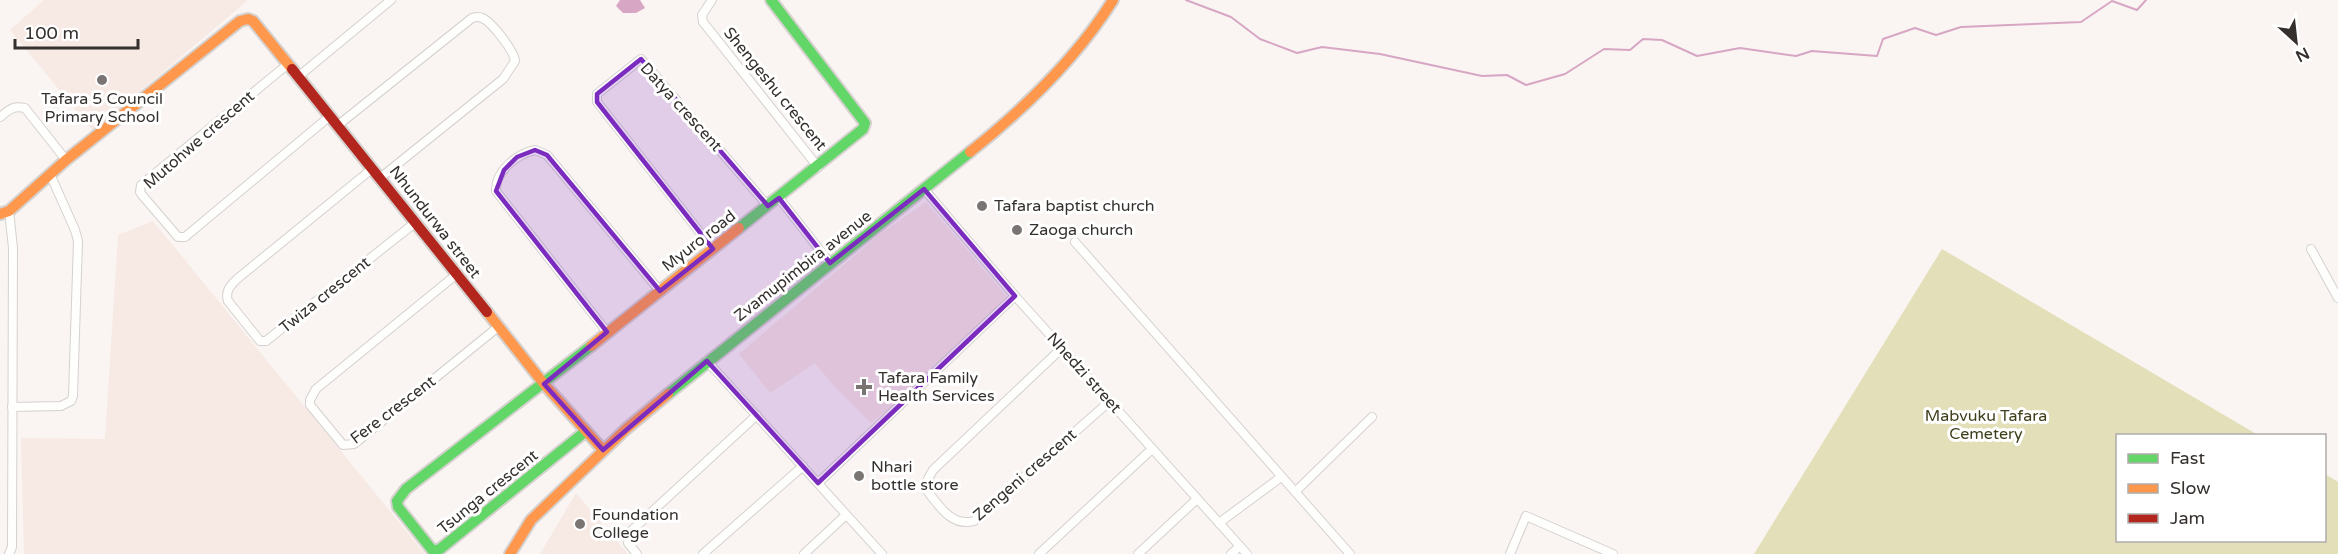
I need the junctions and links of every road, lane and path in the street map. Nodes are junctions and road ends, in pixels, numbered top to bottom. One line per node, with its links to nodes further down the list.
1 (391, 0): 6 (street)
2 (712, 0): 11 (street, Shengeshu crescent)
3 (771, 0): 11 (street, Myuro road)
4 (1113, 0): 15 (street, Zvamupimbira avenue)
5 (288, 64): 6 (street, Nhundurwa street); 7 (street, Mutohwe crescent); 10 (street, Nhundurwa street)
6 (299, 76): 7 (street, Nhundurwa street)
7 (330, 116): 9 (street, Nhundurwa street)
8 (0, 117): 10 (street)
9 (337, 126): 12 (street, Nhundurwa street); 14 (street)
10 (66, 160): 13 (street)
11 (818, 167): 16 (street, Myuro road)
12 (373, 168): 14 (street, Nhundurwa street); 19 (street, Twiza crescent)
13 (50, 174): 18 (street); 34 (street)
14 (380, 178): 19 (street, Nhundurwa street)
15 (924, 189): 23 (street, Zvamupimbira avenue); 26 (street, Nhedzi street)
16 (778, 198): 17 (street, Myuro road); 23 (street)
17 (768, 206): 21 (street, Myuro road); 21 (street, Datya crescent)
18 (4, 213): 34 (street)
19 (416, 222): 24 (street, Nhundurwa street)
20 (1075, 242): 41 (street)
21 (713, 249): 25 (street, Myuro road)
22 (2311, 249): 27 (street)
23 (830, 263): 31 (street, Zvamupimbira avenue)
24 (457, 274): 28 (street, Nhundurwa street); 28 (street, Fere crescent)
25 (660, 291): 29 (street, Myuro road); 29 (street)
26 (1015, 296): 30 (street, Nhedzi street); 42 (street)
27 (2338, 298)
28 (498, 327): 32 (street, Nhundurwa street)
29 (607, 332): 32 (street, Myuro road)
30 (1062, 348): 33 (street, Nhedzi street); 33 (street, Zengeni crescent)
31 (707, 362): 35 (street); 39 (street, Zvamupimbira avenue)
32 (544, 384): 37 (street, Nhundurwa street); 37 (street, Tsunga crescent)
33 (1110, 401): 38 (street, Nhedzi street)
34 (12, 407): 48 (street)
35 (757, 415): 40 (street); 50 (street)
36 (1372, 417): 43 (street)
37 (586, 431): 39 (street, Nhundurwa street)
38 (1152, 449): 44 (street, Nhedzi street); 54 (street)
39 (603, 450): 49 (street, Zvamupimbira avenue)
40 (803, 466): 42 (street); 51 (street)
41 (1281, 477): 43 (street); 46 (street)
42 (818, 483): 45 (street)
43 (1296, 491): 58 (street)
44 (1197, 499): 46 (street, Nhedzi street); 55 (street)
45 (846, 515): 52 (street); 53 (street)
46 (1219, 523): 47 (street, Nhedzi street)
47 (1240, 546): 56 (street); 57 (street, Nhedzi street)
48 (9, 554)
49 (510, 554)
50 (638, 554)
51 (703, 554)
52 (804, 554)
53 (882, 554)
54 (1039, 554)
55 (1138, 554)
56 (1231, 554)
57 (1247, 554)
58 (1350, 554)
59 (1510, 554): 60 (street)
60 (1613, 554)

